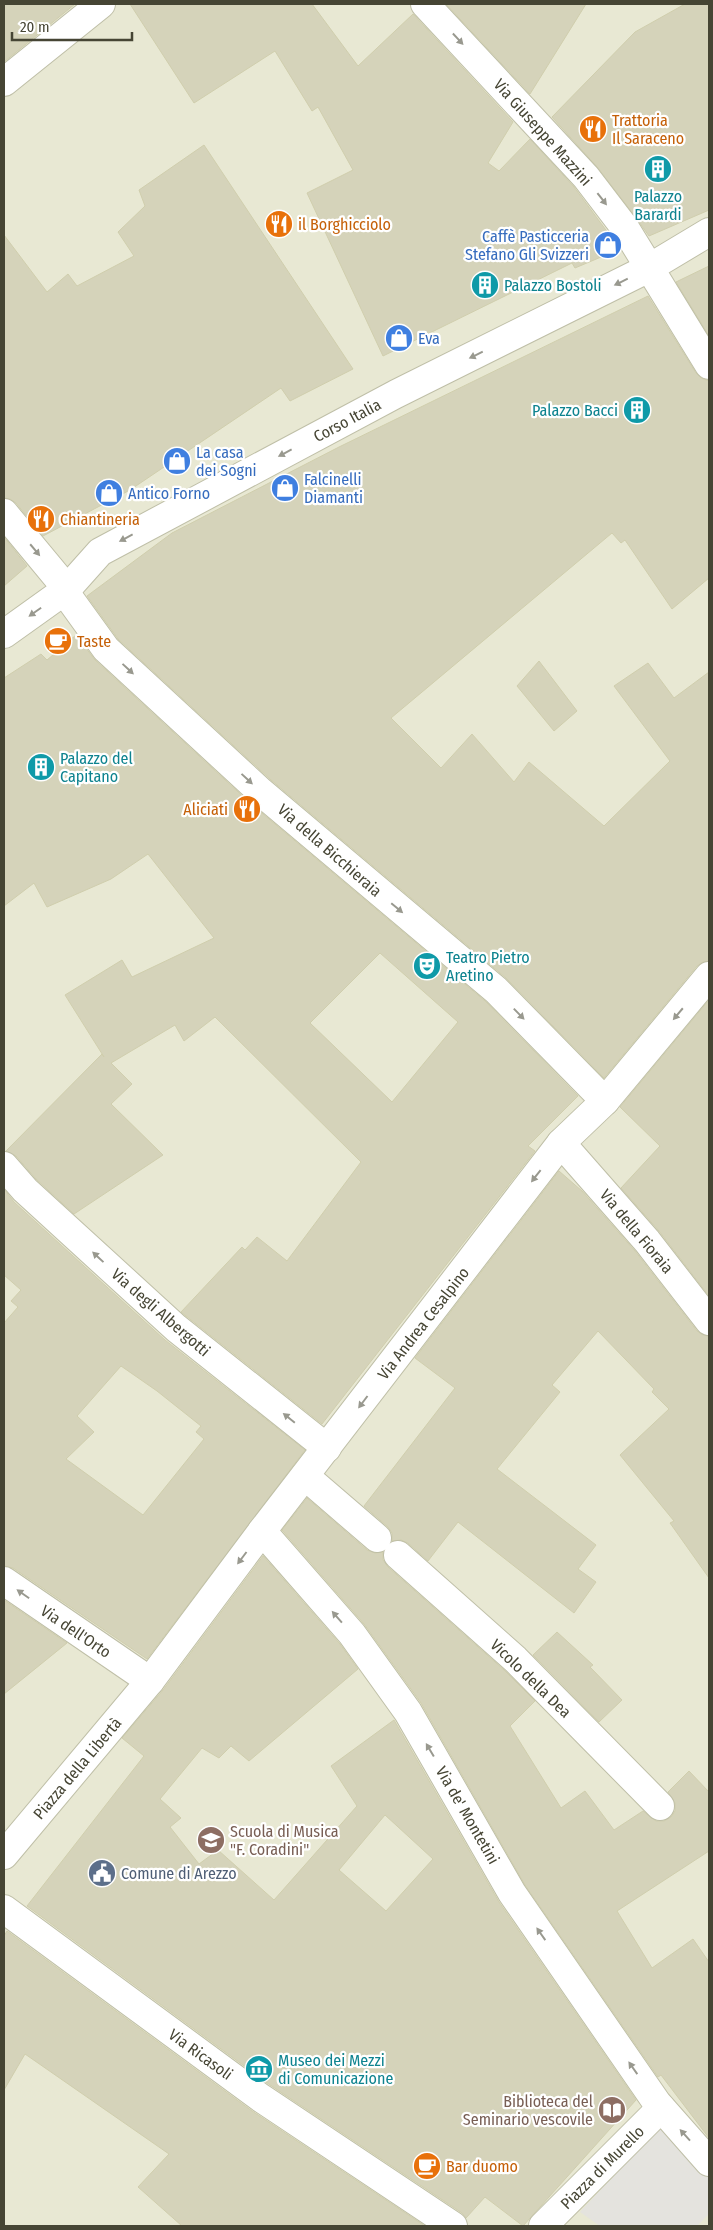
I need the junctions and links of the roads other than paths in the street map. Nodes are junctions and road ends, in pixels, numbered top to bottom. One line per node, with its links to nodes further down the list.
1 (101, 4): 3 (street)
2 (425, 4): 6 (street, Via Giuseppe Mazzini, one-way to 6)
3 (73, 13): 4 (street)
4 (4, 82)
5 (709, 232): 6 (street, Corso Italia)
6 (650, 268): 7 (street, Via Giuseppe Mazzini); 9 (street, Corso Italia, one-way to 9)
7 (709, 366)
8 (4, 513): 9 (street, Via della Bicchieraia, one-way to 9)
9 (67, 589): 10 (street, Corso Italia, one-way to 10); 12 (street, Via della Bicchieraia, one-way to 12)
10 (4, 634)
11 (709, 976): 12 (street, Via Andrea Cesalpino, one-way to 12)
12 (605, 1102): 13 (street, Via Andrea Cesalpino)
13 (562, 1143): 15 (street, Via della Fioraia); 16 (street, Via Andrea Cesalpino, one-way to 16)
14 (4, 1166): 16 (street, Via degli Albergotti, one-way to 14)
15 (709, 1321)
16 (327, 1448): 17 (street, Via Andrea Cesalpino)
17 (305, 1476): 18 (street, Via Andrea Cesalpino); 21 (street, Vicolo della Dea)
18 (262, 1531): 20 (street, Via Andrea Cesalpino, one-way to 20); 24 (street, Via de' Montetini, one-way to 18)
19 (4, 1581): 20 (street, Via dell'Orto, one-way to 19)
20 (150, 1681): 22 (street, Piazza della Libertà)
21 (660, 1806)
22 (4, 1855)
23 (4, 1909): 26 (street, Via Ricasoli)
24 (661, 2108): 25 (street, Via de' Montetini, one-way to 24); 27 (street, Piazza di Murello)
25 (709, 2162)
26 (453, 2226)
27 (543, 2226)

